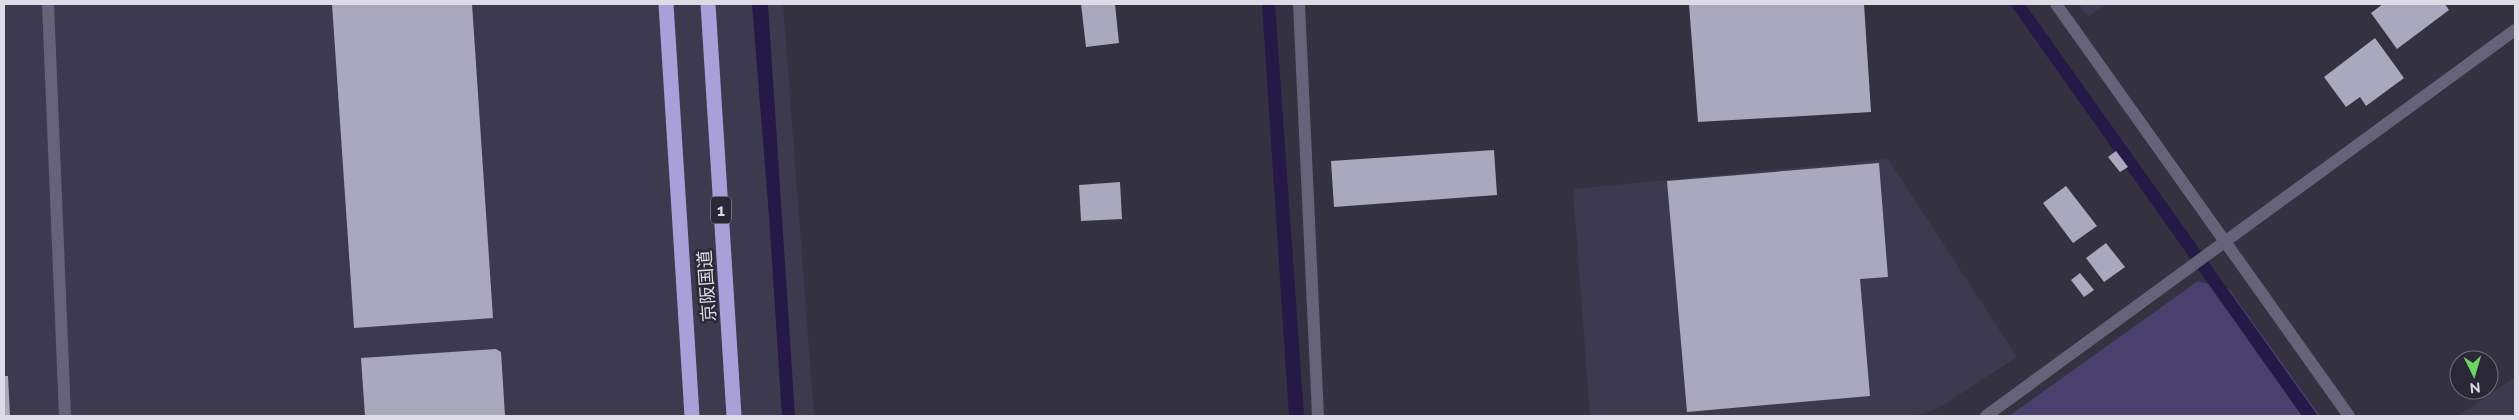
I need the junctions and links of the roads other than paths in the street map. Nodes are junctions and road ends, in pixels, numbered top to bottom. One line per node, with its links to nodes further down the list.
1 (48, 4): 8 (street)
2 (666, 4): 9 (highway, 京阪国道)
3 (708, 4): 10 (highway, 京阪国道 / 1)
4 (1299, 4): 11 (street)
5 (2056, 4): 7 (street)
6 (2515, 30): 7 (street)
7 (2226, 242): 12 (street); 13 (street)
8 (66, 416)
9 (692, 416)
10 (734, 416)
11 (1318, 416)
12 (1986, 416)
13 (2349, 416)

